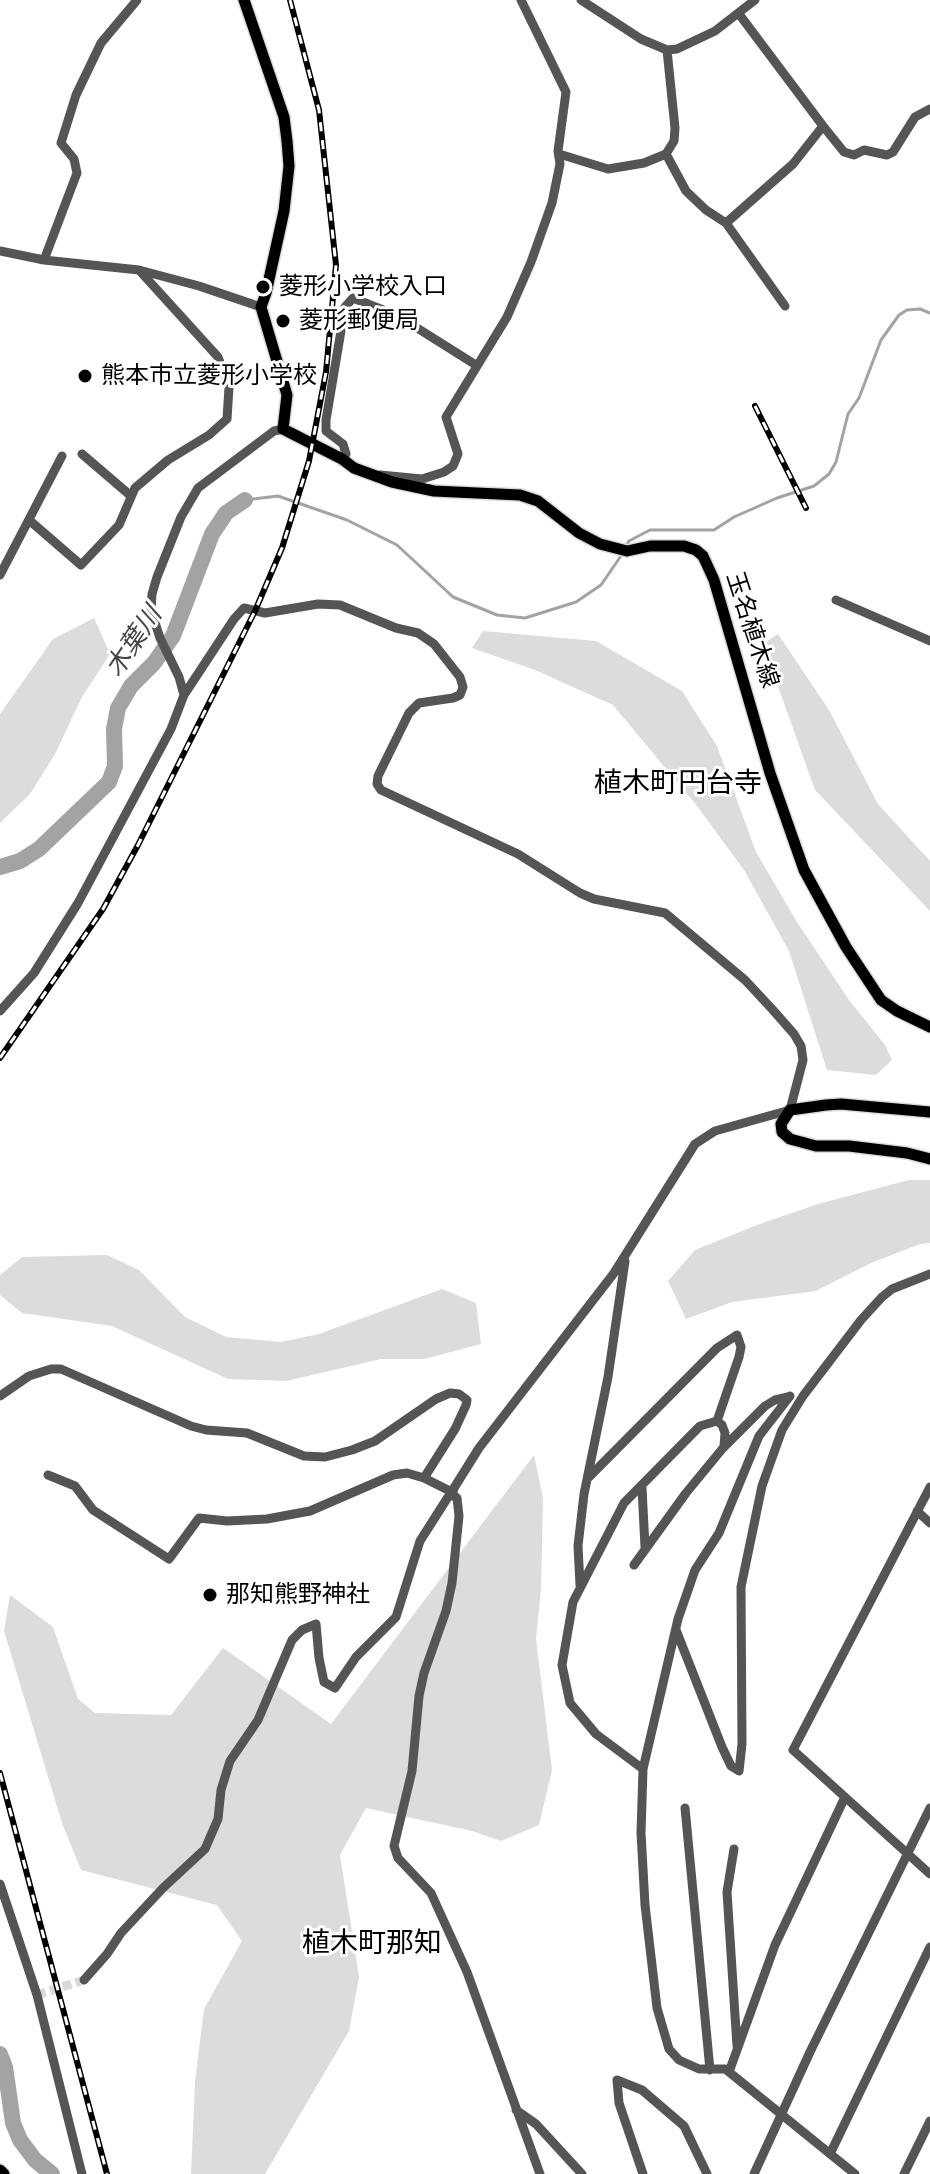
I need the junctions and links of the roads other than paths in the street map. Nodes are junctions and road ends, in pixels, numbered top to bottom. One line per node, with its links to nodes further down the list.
1 (137, 0): 14 (street)
2 (244, 0): 17 (main road)
3 (521, 0): 10 (street)
4 (581, 0): 7 (street)
5 (755, 0): 6 (street)
6 (739, 14): 7 (street); 9 (street)
7 (667, 50): 11 (street)
8 (930, 109): 9 (street)
9 (823, 126): 12 (street)
10 (559, 154): 11 (street); 18 (street)
11 (666, 154): 12 (street)
12 (726, 223): 16 (street)
13 (0, 251): 14 (street)
14 (44, 260): 15 (street)
15 (139, 270): 17 (street); 24 (street)
16 (785, 306)
17 (261, 307): 19 (main road)
18 (476, 365): 22 (street); 23 (street)
19 (283, 429): 22 (main road, 玉名植木線); 29 (street)
20 (82, 454): 24 (street)
21 (62, 456): 25 (street)
22 (343, 460): 23 (main road, 玉名植木線)
23 (372, 474): 31 (main road, 玉名植木線)
24 (131, 496): 25 (street)
25 (29, 520): 26 (street)
26 (0, 575)
27 (836, 600): 28 (street)
28 (930, 641)
29 (184, 695): 30 (street); 32 (street)
30 (0, 1011)
31 (930, 1027)
32 (790, 1110): 33 (main road); 34 (main road); 35 (street)
33 (930, 1112)
34 (930, 1159)
35 (625, 1255): 44 (street); 47 (street)
36 (930, 1274): 39 (street)
37 (0, 1396): 43 (street)
38 (790, 1396): 39 (street); 41 (street); 53 (street)
39 (803, 1396): 53 (street)
40 (717, 1421): 41 (street); 44 (street); 46 (street)
41 (723, 1448): 50 (street)
42 (48, 1475): 43 (street)
43 (424, 1478): 47 (street)
44 (588, 1478): 52 (street)
45 (930, 1487): 48 (street)
46 (642, 1488): 50 (street); 52 (street)
47 (452, 1496): 63 (street); 67 (street)
48 (917, 1511): 49 (street); 55 (street)
49 (930, 1523)
50 (645, 1547): 51 (street)
51 (634, 1565)
52 (580, 1585): 54 (street)
53 (675, 1630): 54 (street)
54 (643, 1769): 65 (street)
55 (845, 1797): 59 (street); 64 (street)
56 (685, 1808): 65 (street)
57 (930, 1808): 59 (street)
58 (734, 1849): 64 (street)
59 (907, 1853): 60 (street); 68 (street)
60 (930, 1874)
61 (0, 1884): 71 (street)
62 (930, 1947): 70 (street)
63 (84, 1980)
64 (737, 2049): 66 (street)
65 (710, 2070): 66 (street)
66 (729, 2072): 68 (street)
67 (516, 2110): 72 (street); 73 (street)
68 (781, 2114): 70 (street); 76 (street)
69 (930, 2121): 78 (street)
70 (830, 2154): 77 (street)
71 (82, 2174)
72 (540, 2174)
73 (582, 2174)
74 (643, 2174): 75 (street)
75 (707, 2174)
76 (754, 2174)
77 (855, 2174)
78 (904, 2174)

